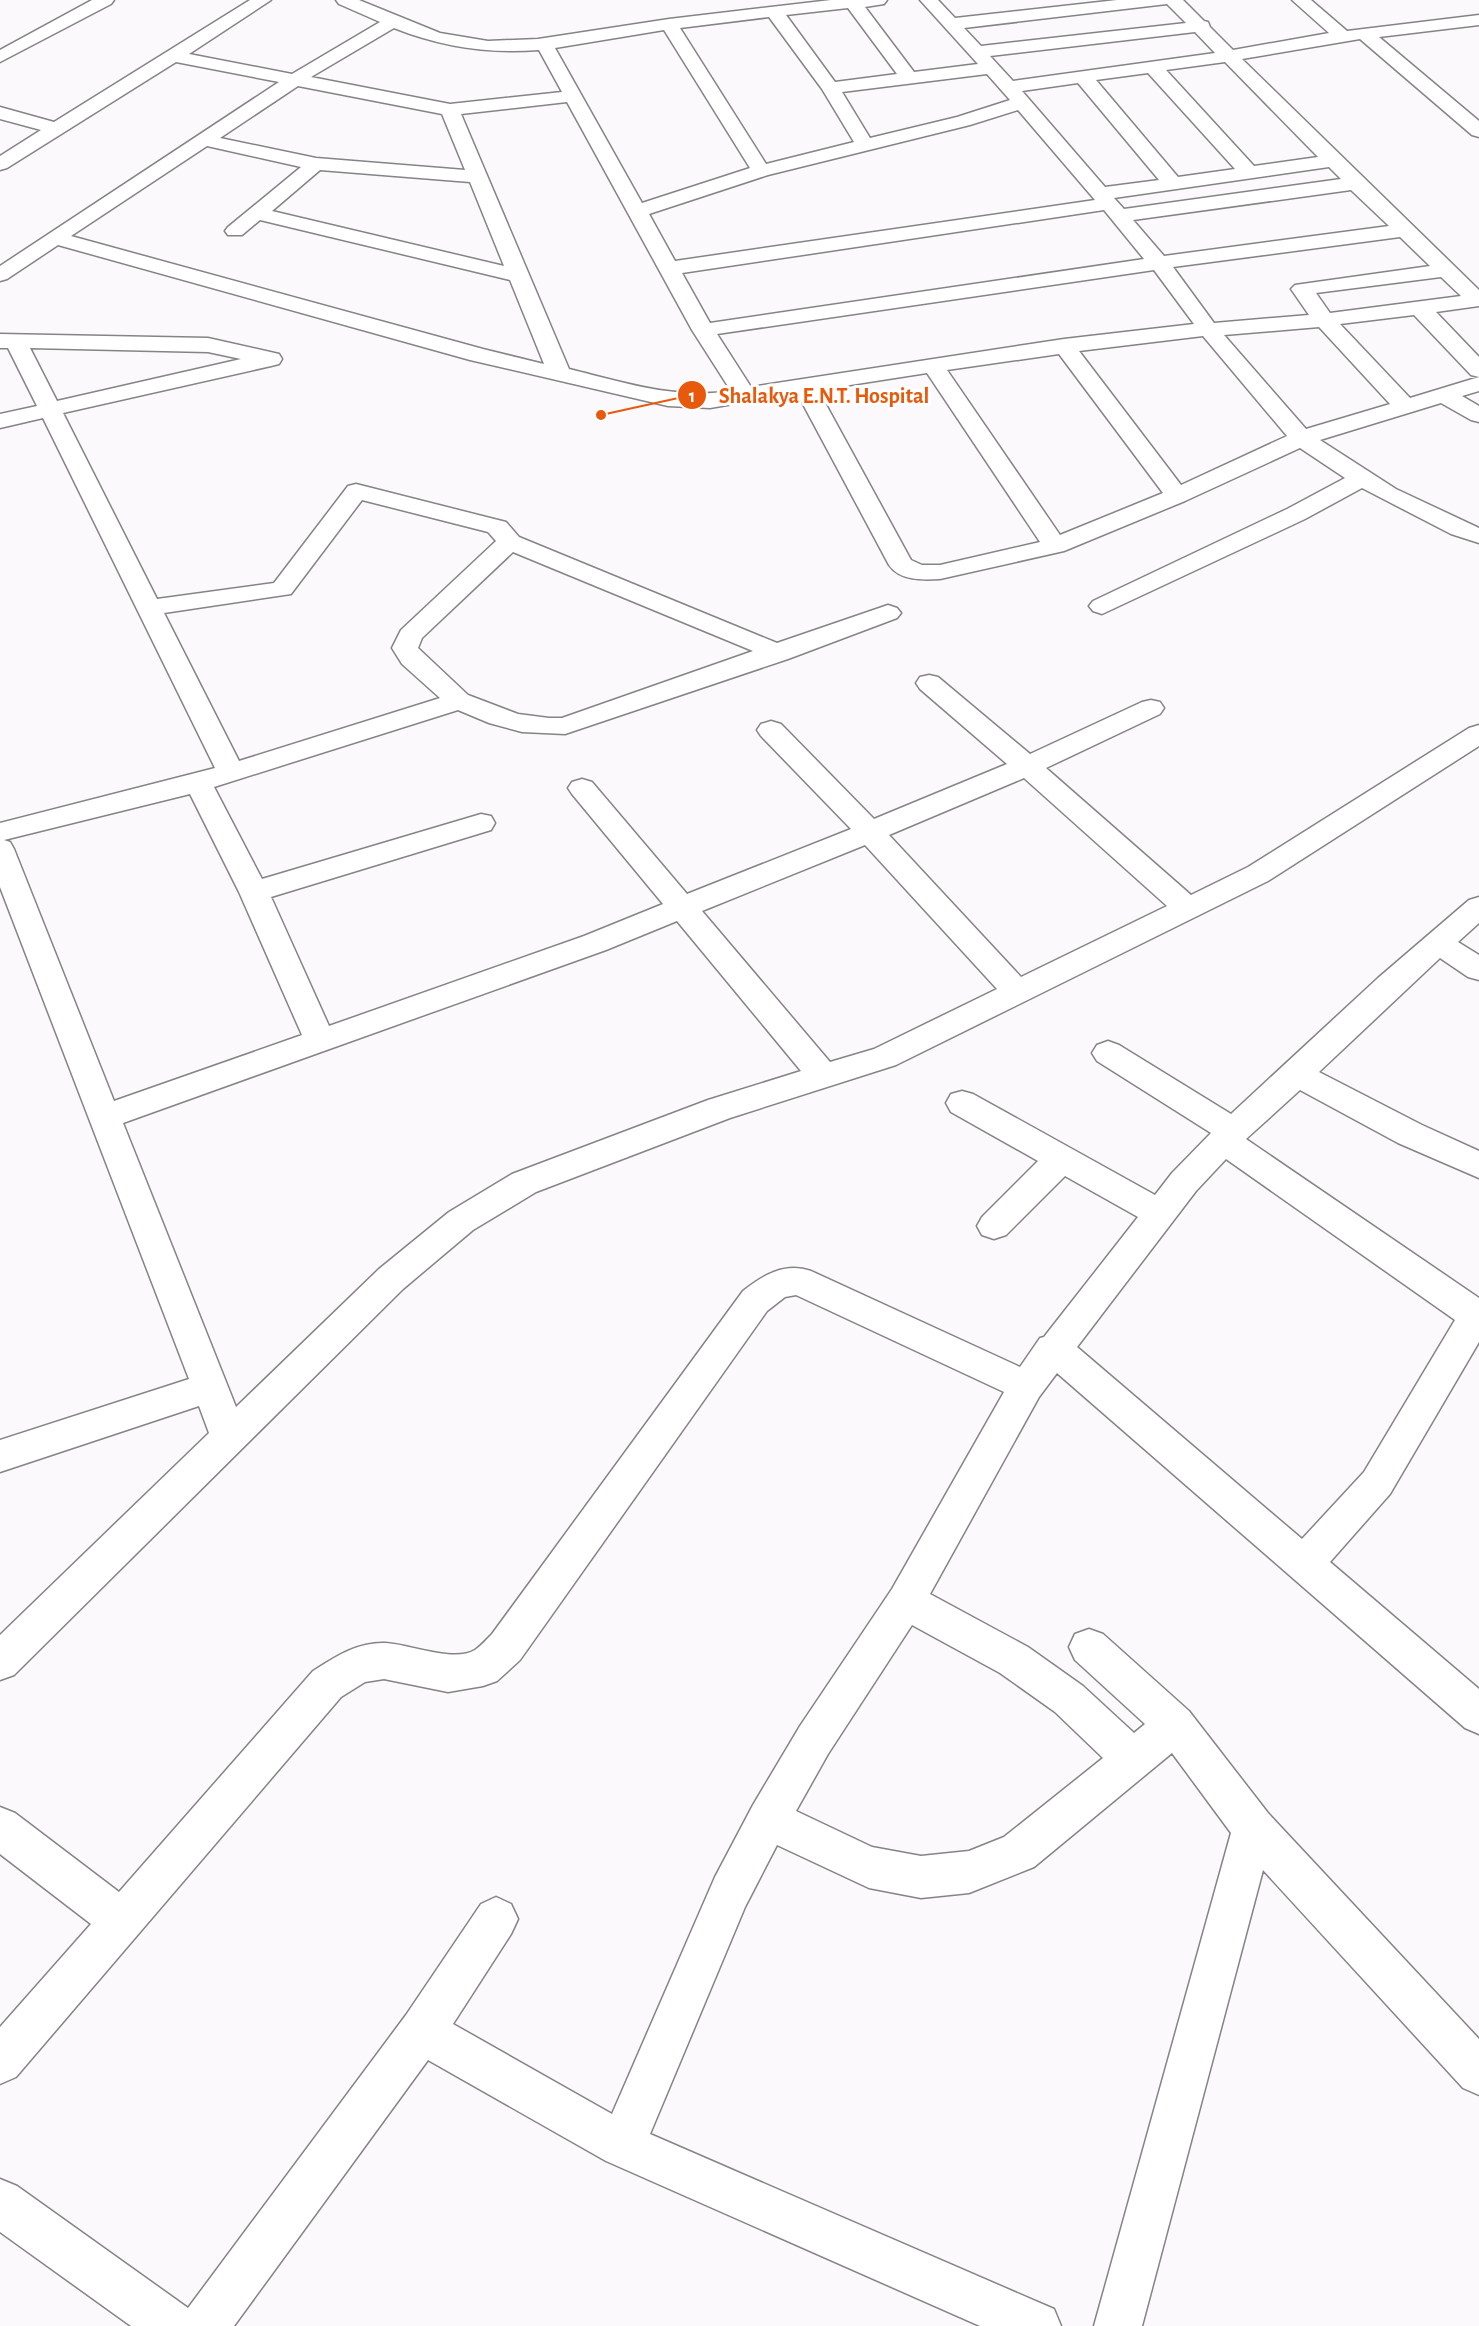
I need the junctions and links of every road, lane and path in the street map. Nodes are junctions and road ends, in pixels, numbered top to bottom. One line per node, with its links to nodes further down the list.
1 (105, 0): 23 (street)
2 (262, 0): 21 (street)
3 (345, 0): 13 (street)
4 (878, 0): 9 (street)
5 (929, 0): 15 (street)
6 (1163, 0): 15 (street)
7 (1173, 0): 16 (street)
8 (1301, 0): 18 (street)
9 (853, 3): 10 (street); 28 (street)
10 (799, 4): 11 (street)
11 (775, 13): 14 (street); 30 (street)
12 (1479, 20): 17 (street)
13 (392, 22): 19 (street); 29 (street)
14 (669, 24): 19 (street); 43 (street)
15 (951, 24): 20 (street)
16 (1202, 26): 20 (street); 22 (street)
17 (1363, 33): 18 (street); 37 (street)
18 (1343, 36): 22 (street)
19 (544, 43): 32 (street)
20 (977, 52): 25 (street)
21 (173, 56): 29 (street); 36 (street)
22 (1230, 56): 24 (street); 40 (street)
23 (0, 57)
24 (1153, 67): 27 (street); 44 (street)
25 (992, 68): 26 (street); 31 (street)
26 (931, 77): 28 (street); 35 (street)
27 (1083, 77): 31 (street); 46 (street)
28 (910, 78): 30 (street)
29 (294, 80): 33 (street); 38 (street)
30 (830, 88): 39 (street)
31 (1015, 95): 35 (street); 48 (street)
32 (573, 96): 33 (street); 49 (street)
33 (450, 110): 45 (street)
34 (0, 113): 36 (street)
35 (963, 121): 39 (street)
36 (57, 129): 41 (street)
37 (1479, 131)
38 (204, 140): 42 (street); 53 (street)
39 (865, 145): 43 (street)
40 (1333, 161): 44 (street); 47 (street)
41 (0, 164)
42 (316, 164): 45 (street); 50 (street)
43 (761, 171): 49 (street)
44 (1249, 173): 46 (street)
45 (478, 177): 58 (street)
46 (1173, 183): 48 (street)
47 (1356, 183): 48 (street); 51 (street)
48 (1108, 205): 54 (street); 55 (street)
49 (637, 211): 55 (street)
50 (256, 213): 52 (street); 58 (street)
51 (1406, 230): 54 (street); 56 (street)
52 (235, 231)
53 (55, 238): 57 (street); 68 (street)
54 (1159, 262): 62 (street); 63 (street)
55 (670, 268): 62 (street)
56 (1445, 270): 59 (street); 61 (street)
57 (0, 275)
58 (521, 276): 68 (street)
59 (1478, 300): 60 (street)
60 (1419, 307): 61 (street); 67 (street)
61 (1324, 320): 63 (street); 73 (street)
62 (703, 330): 72 (street)
63 (1209, 330): 65 (street); 77 (street)
64 (8, 341): 74 (street); 74 (street)
65 (1064, 346): 66 (street); 79 (street)
66 (933, 365): 70 (street); 82 (street)
67 (1479, 370)
68 (559, 372): 72 (street)
69 (1479, 384): 71 (street)
70 (804, 386): 72 (street); 82 (street)
71 (1442, 394): 73 (street); 75 (street)
72 (745, 395)
73 (1404, 405): 77 (street)
74 (50, 408): 76 (street); 84 (street)
75 (1479, 415)
76 (0, 421)
77 (1302, 438): 78 (street); 79 (street)
78 (1361, 479): 80 (street); 83 (street)
79 (1177, 496): 82 (street)
80 (1473, 529)
81 (510, 542): 84 (street); 86 (street); 88 (street)
82 (1055, 546)
83 (1102, 606)
84 (149, 608): 93 (street)
85 (888, 613): 86 (street)
86 (779, 653): 88 (street)
87 (929, 683): 92 (street)
88 (459, 701): 93 (street)
89 (1151, 708): 92 (street)
90 (771, 730): 98 (street)
91 (1479, 734): 102 (street)
92 (1027, 766): 98 (street); 102 (street)
93 (231, 773): 94 (street)
94 (198, 783): 97 (street); 100 (street)
95 (582, 788): 101 (street)
96 (481, 823): 100 (street)
97 (0, 832)
98 (870, 832): 101 (street); 106 (street)
99 (0, 849): 112 (street)
100 (254, 892): 107 (street)
101 (682, 908): 107 (street); 110 (street)
102 (1187, 908): 106 (street)
103 (1479, 908): 104 (street)
104 (1439, 944): 105 (street); 109 (street)
105 (1479, 969)
106 (1017, 992): 110 (street)
107 (320, 1041): 112 (street)
108 (1108, 1053): 113 (street)
109 (1297, 1074): 113 (street); 115 (street)
110 (823, 1076): 122 (street)
111 (962, 1102): 114 (street)
112 (105, 1117): 121 (street)
113 (1228, 1136): 116 (street); 118 (street)
114 (1062, 1158): 116 (street); 117 (street)
115 (1479, 1165)
116 (1160, 1213): 119 (street)
117 (994, 1226)
118 (1478, 1315): 124 (street)
119 (1053, 1348): 120 (street); 124 (street)
120 (1026, 1386): 125 (street); 135 (street)
121 (210, 1387): 122 (street); 123 (street)
122 (230, 1439): 127 (street)
123 (0, 1456)
124 (1305, 1563): 128 (street)
125 (906, 1601): 130 (street); 131 (street)
126 (1089, 1647): 129 (street)
127 (0, 1662)
128 (1479, 1715)
129 (1175, 1725): 130 (street); 133 (street)
130 (1132, 1759): 131 (street)
131 (768, 1819): 139 (street)
132 (0, 1828): 135 (street)
133 (1253, 1828): 138 (street); 144 (street)
134 (496, 1919): 136 (street)
135 (122, 1921): 137 (street)
136 (422, 2031): 139 (street); 142 (street)
137 (0, 2061)
138 (1479, 2072)
139 (622, 2145): 143 (street)
140 (0, 2203): 141 (street)
141 (172, 2326)
142 (204, 2326)
143 (1037, 2326)
144 (1118, 2326)

